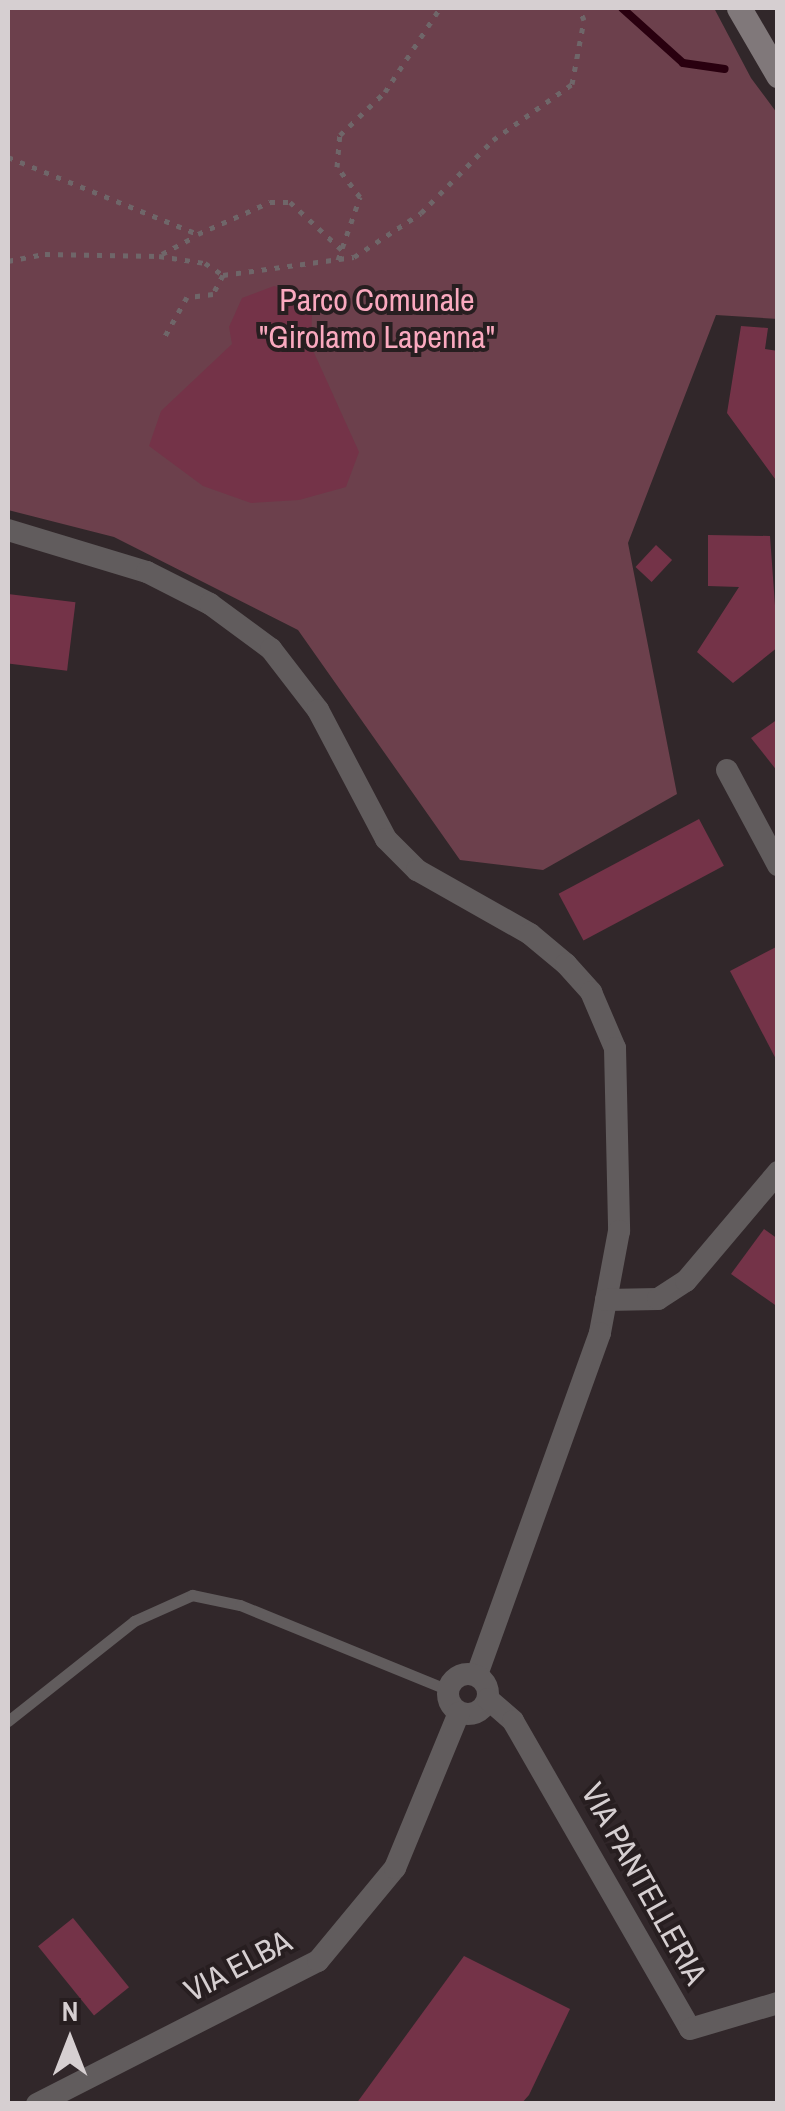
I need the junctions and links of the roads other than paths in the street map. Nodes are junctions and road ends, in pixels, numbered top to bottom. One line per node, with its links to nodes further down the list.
1 (739, 8): 2 (main road)
2 (778, 75)
3 (8, 530): 7 (street)
4 (727, 770): 5 (street)
5 (778, 864)
6 (778, 1172): 7 (street)
7 (606, 1300): 8 (street)
8 (477, 1675): 9 (street); 10 (street)
9 (448, 1690): 11 (street); 12 (lane)
10 (488, 1699): 11 (street); 13 (street, VIA PANTELLERIA)
11 (460, 1713): 14 (street, VIA ELBA)
12 (8, 1721)
13 (778, 2004)
14 (37, 2104)

